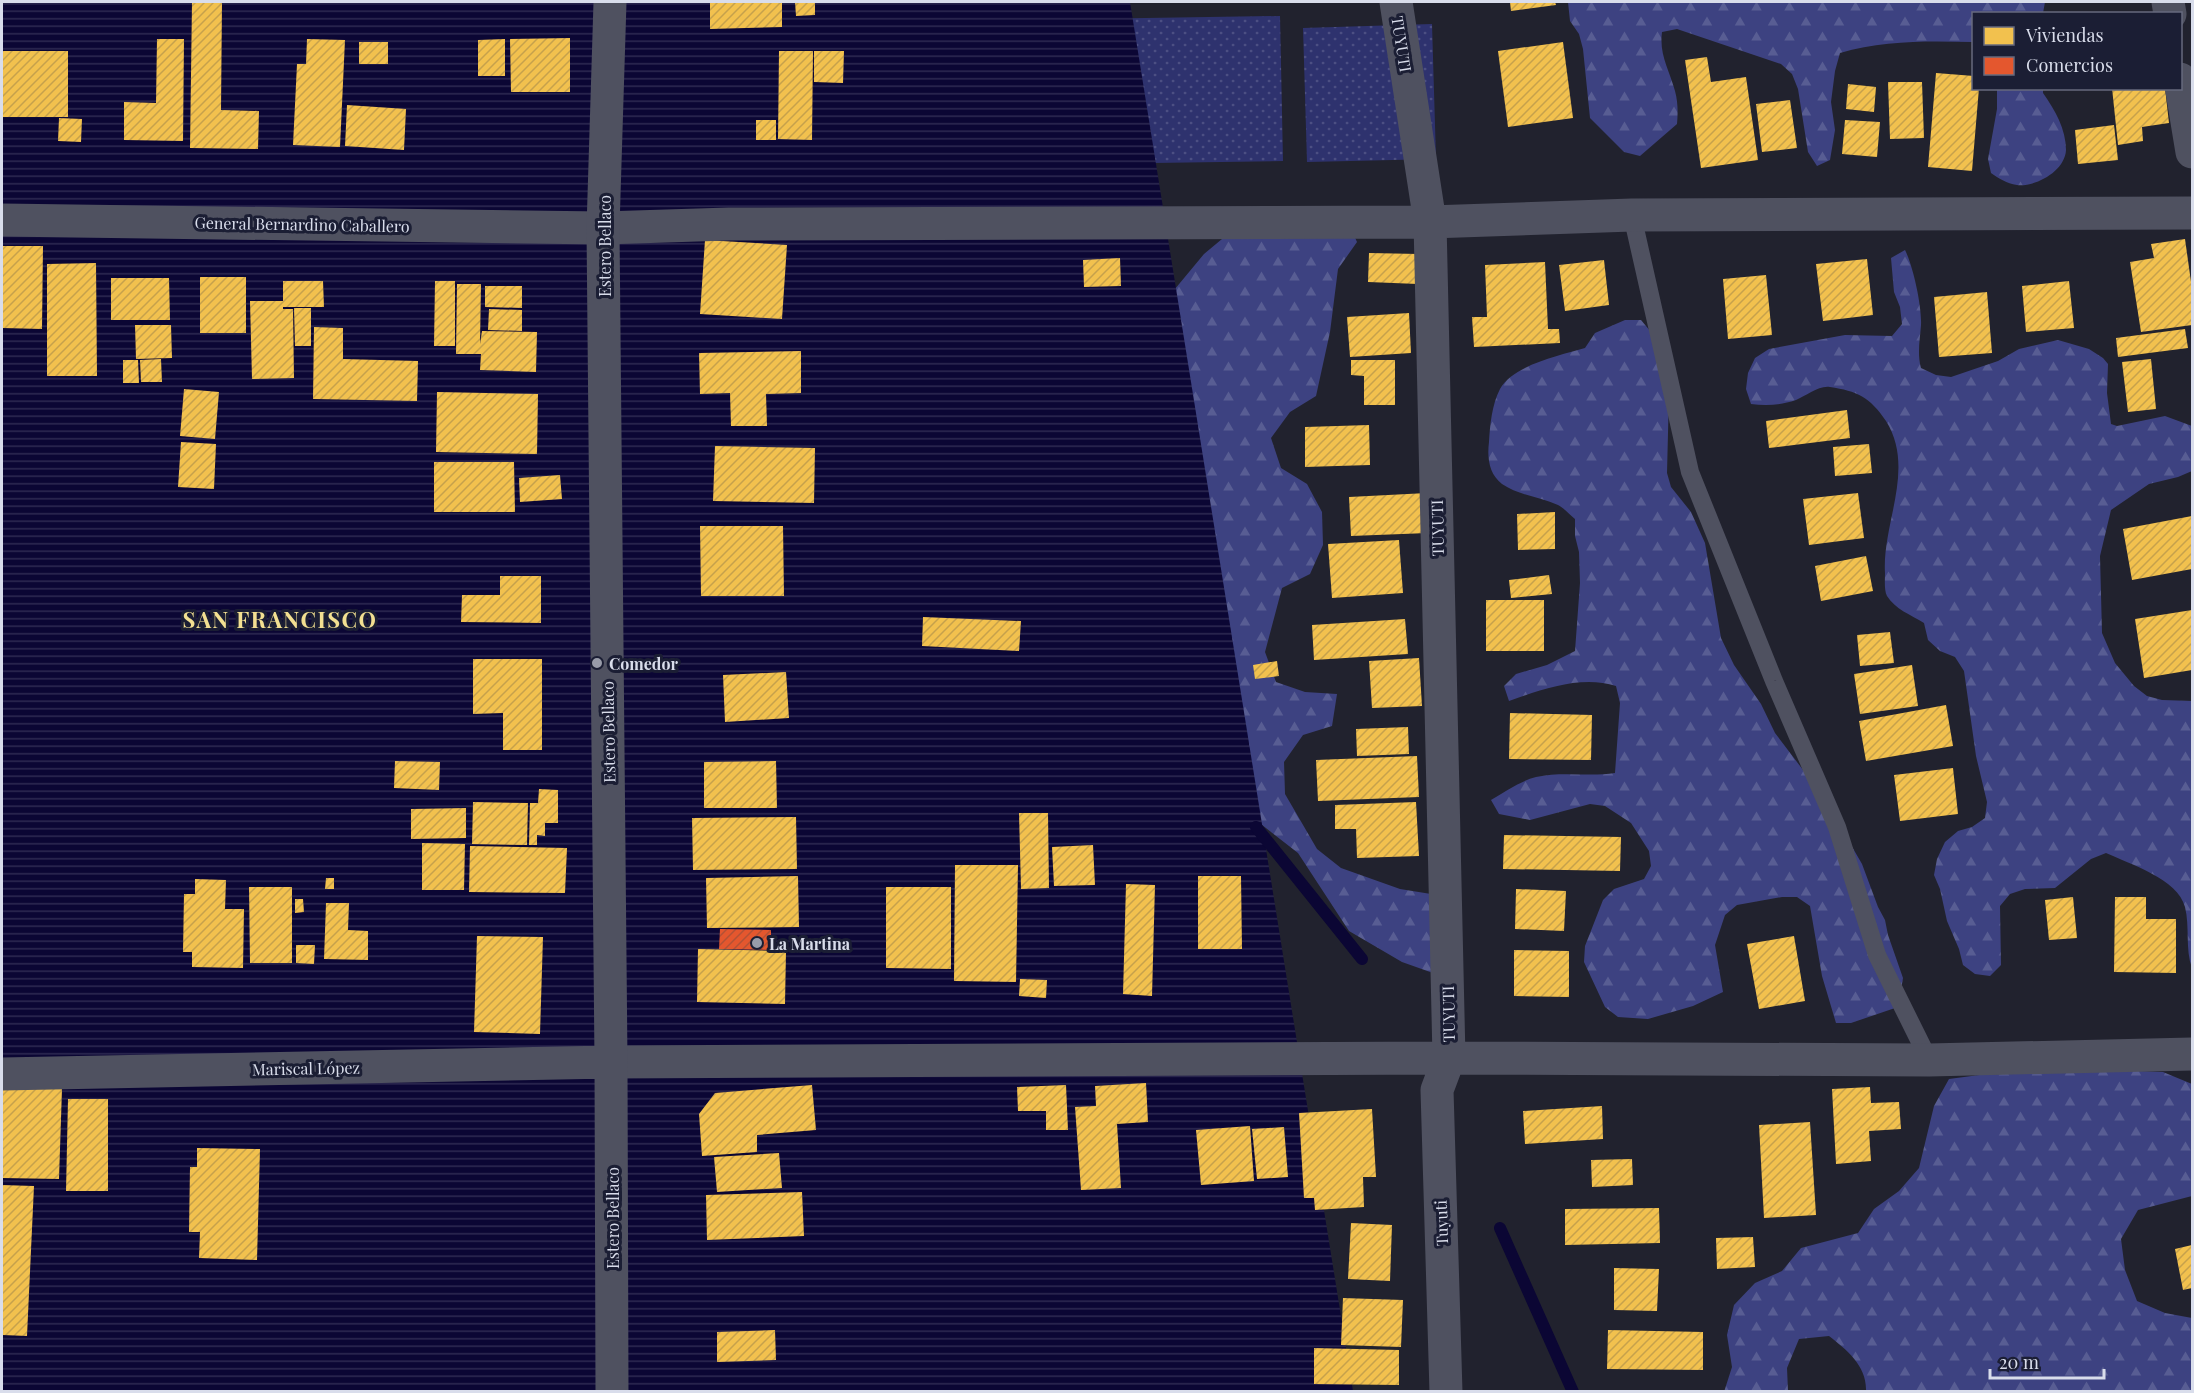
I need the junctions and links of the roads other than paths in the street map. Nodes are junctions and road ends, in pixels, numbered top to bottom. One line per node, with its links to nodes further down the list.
1 (610, 2): 9 (street, Estero Bellaco)
2 (1396, 2): 8 (street, TUYUTI)
3 (2182, 85): 4 (street)
4 (2193, 152)
5 (2193, 213): 6 (street, General Bernardino Caballero)
6 (1632, 216): 8 (street, General Bernardino Caballero); 12 (lane)
7 (2, 220): 9 (street, General Bernardino Caballero)
8 (1430, 222): 9 (street, General Bernardino Caballero); 11 (street, TUYUTI)
9 (603, 228): 13 (street, Estero Bellaco)
10 (2193, 1054): 12 (street, Mariscal López)
11 (1449, 1058): 12 (street, Mariscal López); 13 (street, Mariscal López); 16 (street, Tuyuti)
12 (1929, 1060)
13 (611, 1062): 14 (street, Mariscal López); 15 (street, Estero Bellaco)
14 (2, 1074)
15 (612, 1392)
16 (1446, 1392)

